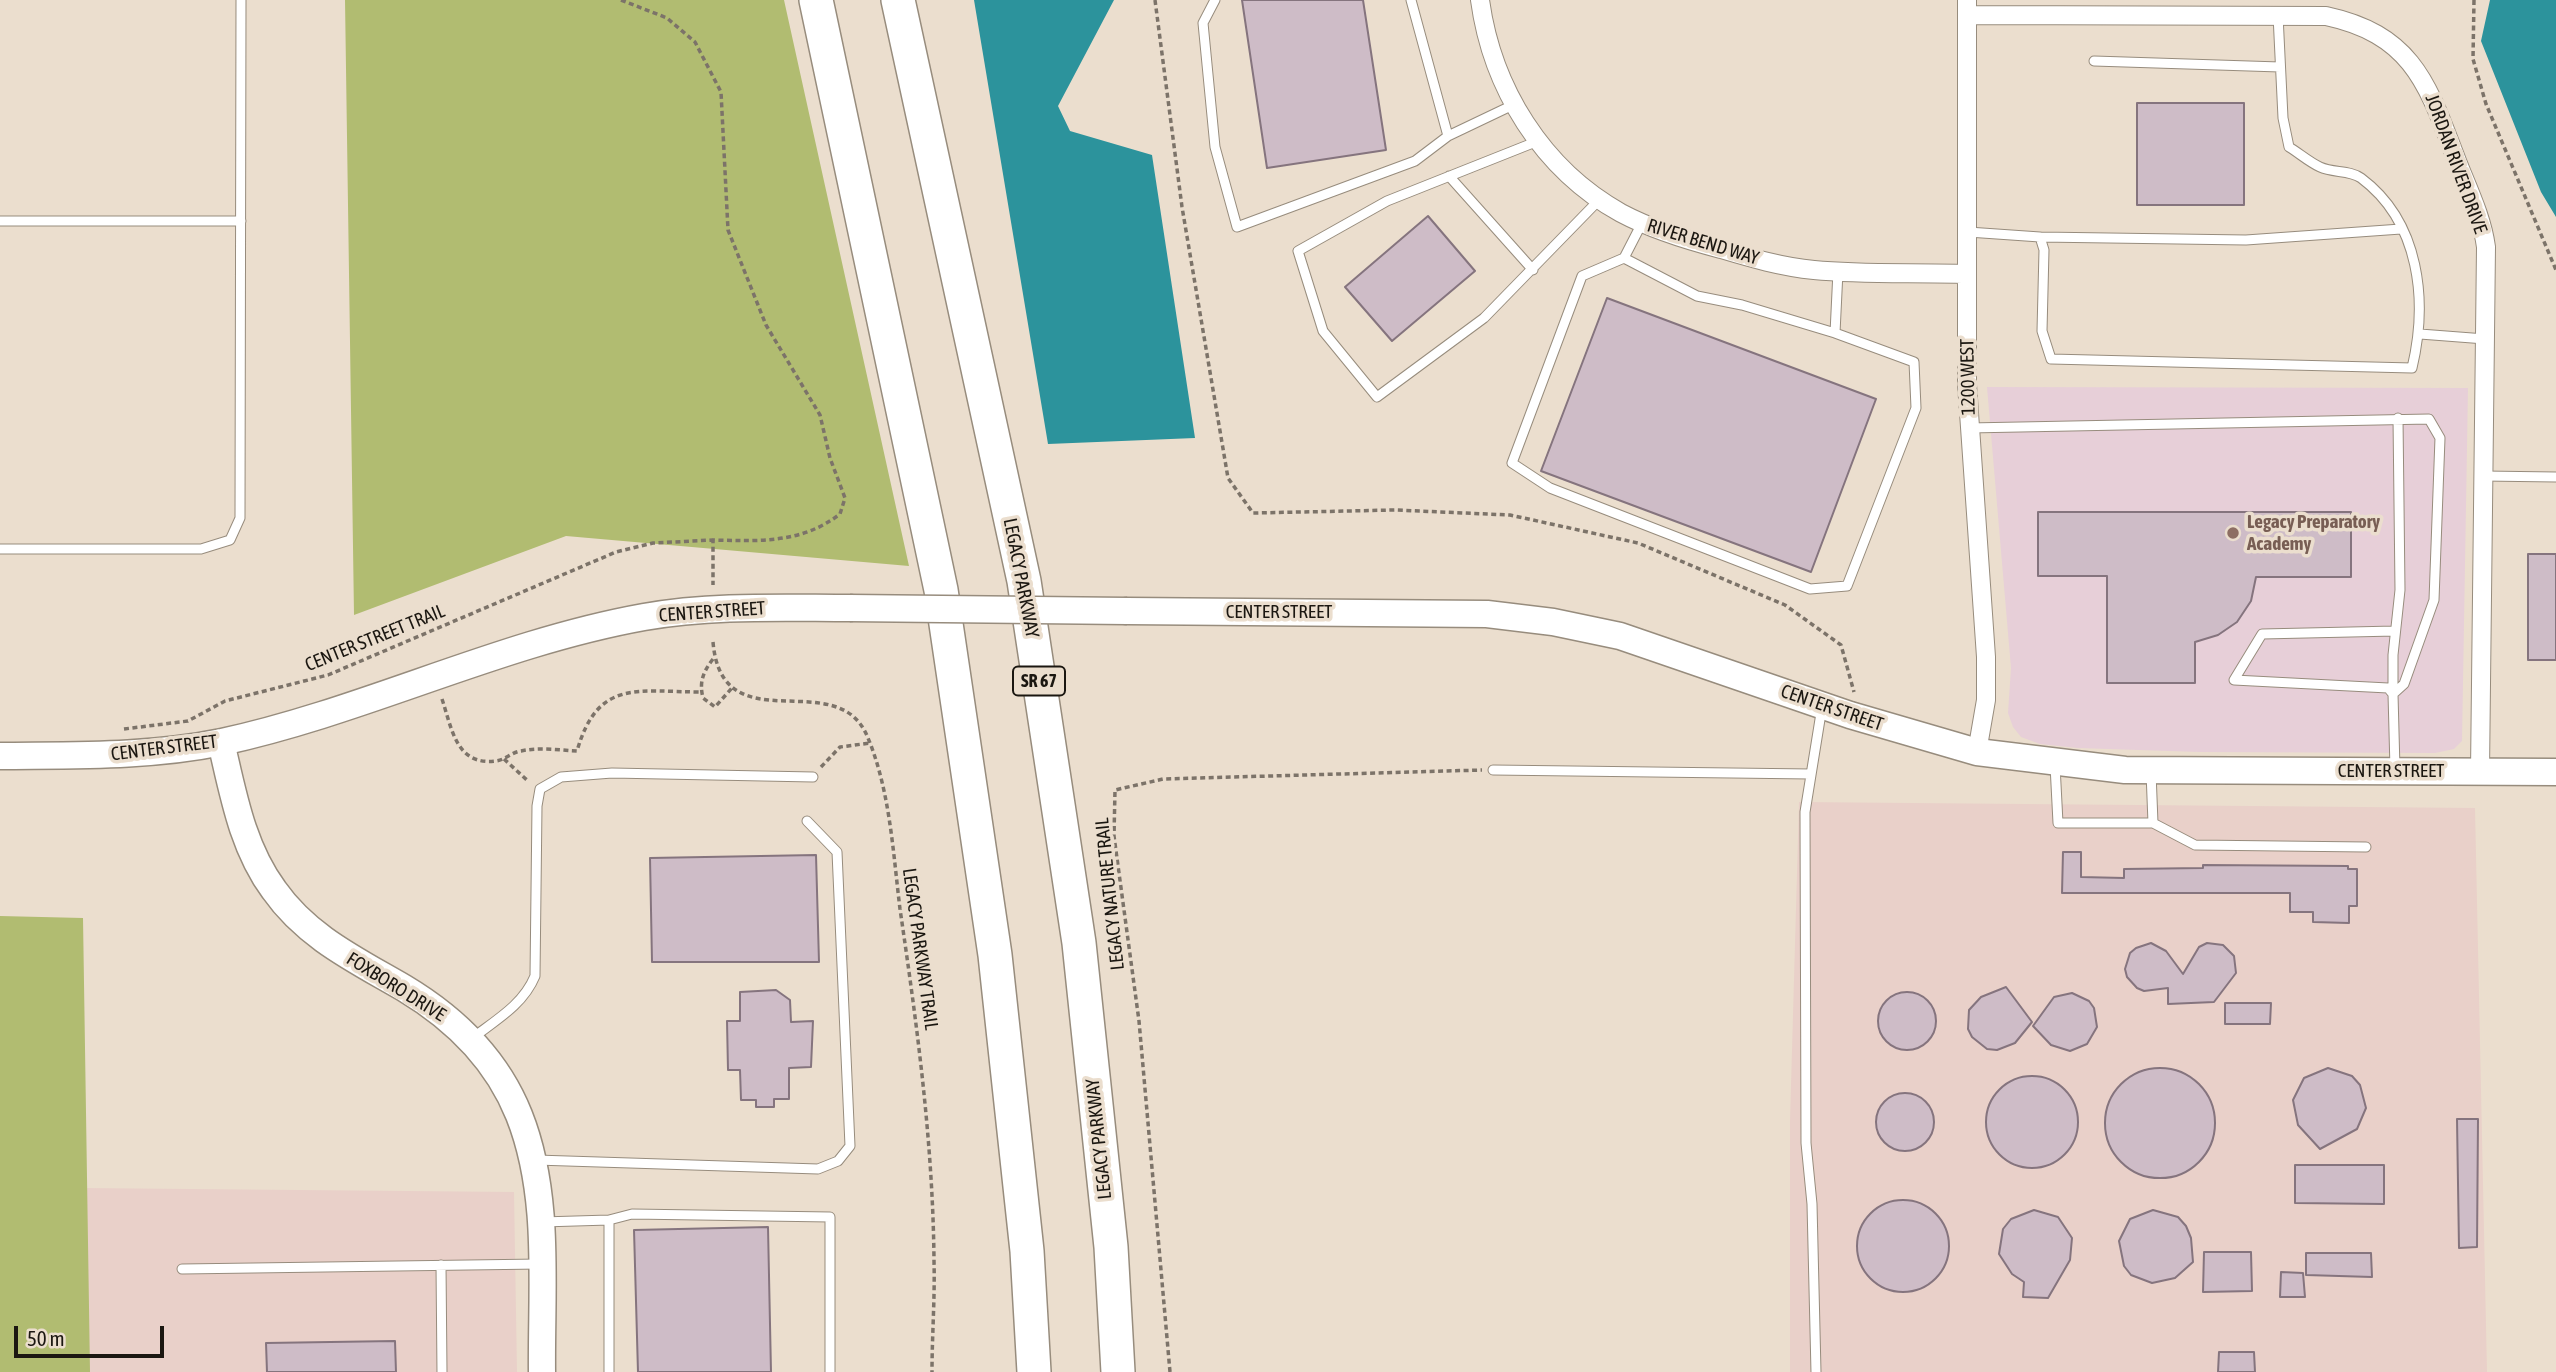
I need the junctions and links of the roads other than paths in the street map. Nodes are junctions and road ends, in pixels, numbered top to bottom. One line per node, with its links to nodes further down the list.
1 (241, 0): 17 (lane)
2 (816, 0): 62 (highway)
3 (898, 0): 63 (highway, LEGACY PARKWAY / SR 67)
4 (1215, 0): 12 (lane)
5 (1411, 0): 12 (lane)
6 (1480, 0): 11 (street, RIVER BEND WAY)
7 (1967, 7): 8 (street, JORDAN RIVER DRIVE); 20 (street, 1200 WEST)
8 (2278, 14): 10 (lane); 28 (street, JORDAN RIVER DRIVE)
9 (2094, 61): 10 (lane)
10 (2280, 67): 19 (lane)
11 (1513, 105): 12 (lane); 13 (street, RIVER BEND WAY)
12 (1448, 136)
13 (1538, 141): 14 (lane); 15 (street, RIVER BEND WAY)
14 (1449, 176): 23 (lane); 23 (lane)
15 (1600, 199): 18 (street, RIVER BEND WAY); 23 (lane)
16 (0, 221): 17 (lane)
17 (241, 221): 33 (lane)
18 (1642, 223): 22 (lane); 24 (street, RIVER BEND WAY)
19 (2402, 229): 21 (lane); 27 (lane)
20 (1968, 232): 21 (lane); 25 (street, 1200 WEST)
21 (2040, 237): 27 (lane)
22 (1624, 258): 26 (lane); 26 (lane)
23 (1533, 270)
24 (1838, 271): 25 (street, RIVER BEND WAY); 26 (lane)
25 (1967, 274): 30 (street, 1200 WEST)
26 (1835, 333)
27 (2420, 334): 28 (lane)
28 (2485, 340): 31 (street, JORDAN RIVER DRIVE)
29 (2398, 418): 30 (lane); 34 (lane); 35 (lane)
30 (1969, 428): 38 (street, 1200 WEST)
31 (2483, 476): 32 (lane); 44 (street, JORDAN RIVER DRIVE)
32 (2556, 477)
33 (0, 549)
34 (2395, 631): 35 (lane); 35 (lane)
35 (2393, 694): 43 (lane)
36 (1822, 705): 37 (street, CENTER STREET, bridge); 38 (street, CENTER STREET); 46 (lane)
37 (221, 742): 39 (street, CENTER STREET); 51 (street, FOXBORO DRIVE)
38 (1977, 752): 40 (street, CENTER STREET)
39 (0, 756)
40 (2055, 763): 42 (street, CENTER STREET); 49 (lane)
41 (1493, 770): 46 (lane)
42 (2151, 770): 43 (street, CENTER STREET); 49 (lane)
43 (2395, 771): 44 (street, CENTER STREET)
44 (2480, 771): 45 (street, CENTER STREET)
45 (2556, 772)
46 (1811, 774): 64 (lane)
47 (813, 776): 51 (lane)
48 (807, 821): 52 (lane)
49 (2153, 823): 50 (lane)
50 (2366, 847)
51 (471, 1039): 52 (street, FOXBORO DRIVE)
52 (534, 1160): 54 (street, FOXBORO DRIVE)
53 (609, 1220): 54 (lane); 60 (lane); 61 (lane)
54 (540, 1222): 55 (street, FOXBORO DRIVE)
55 (540, 1264): 56 (lane); 59 (street, FOXBORO DRIVE)
56 (441, 1265): 57 (lane); 58 (lane)
57 (182, 1269)
58 (442, 1372)
59 (542, 1372)
60 (610, 1372)
61 (830, 1372)
62 (1034, 1372)
63 (1118, 1372)
64 (1816, 1372)

